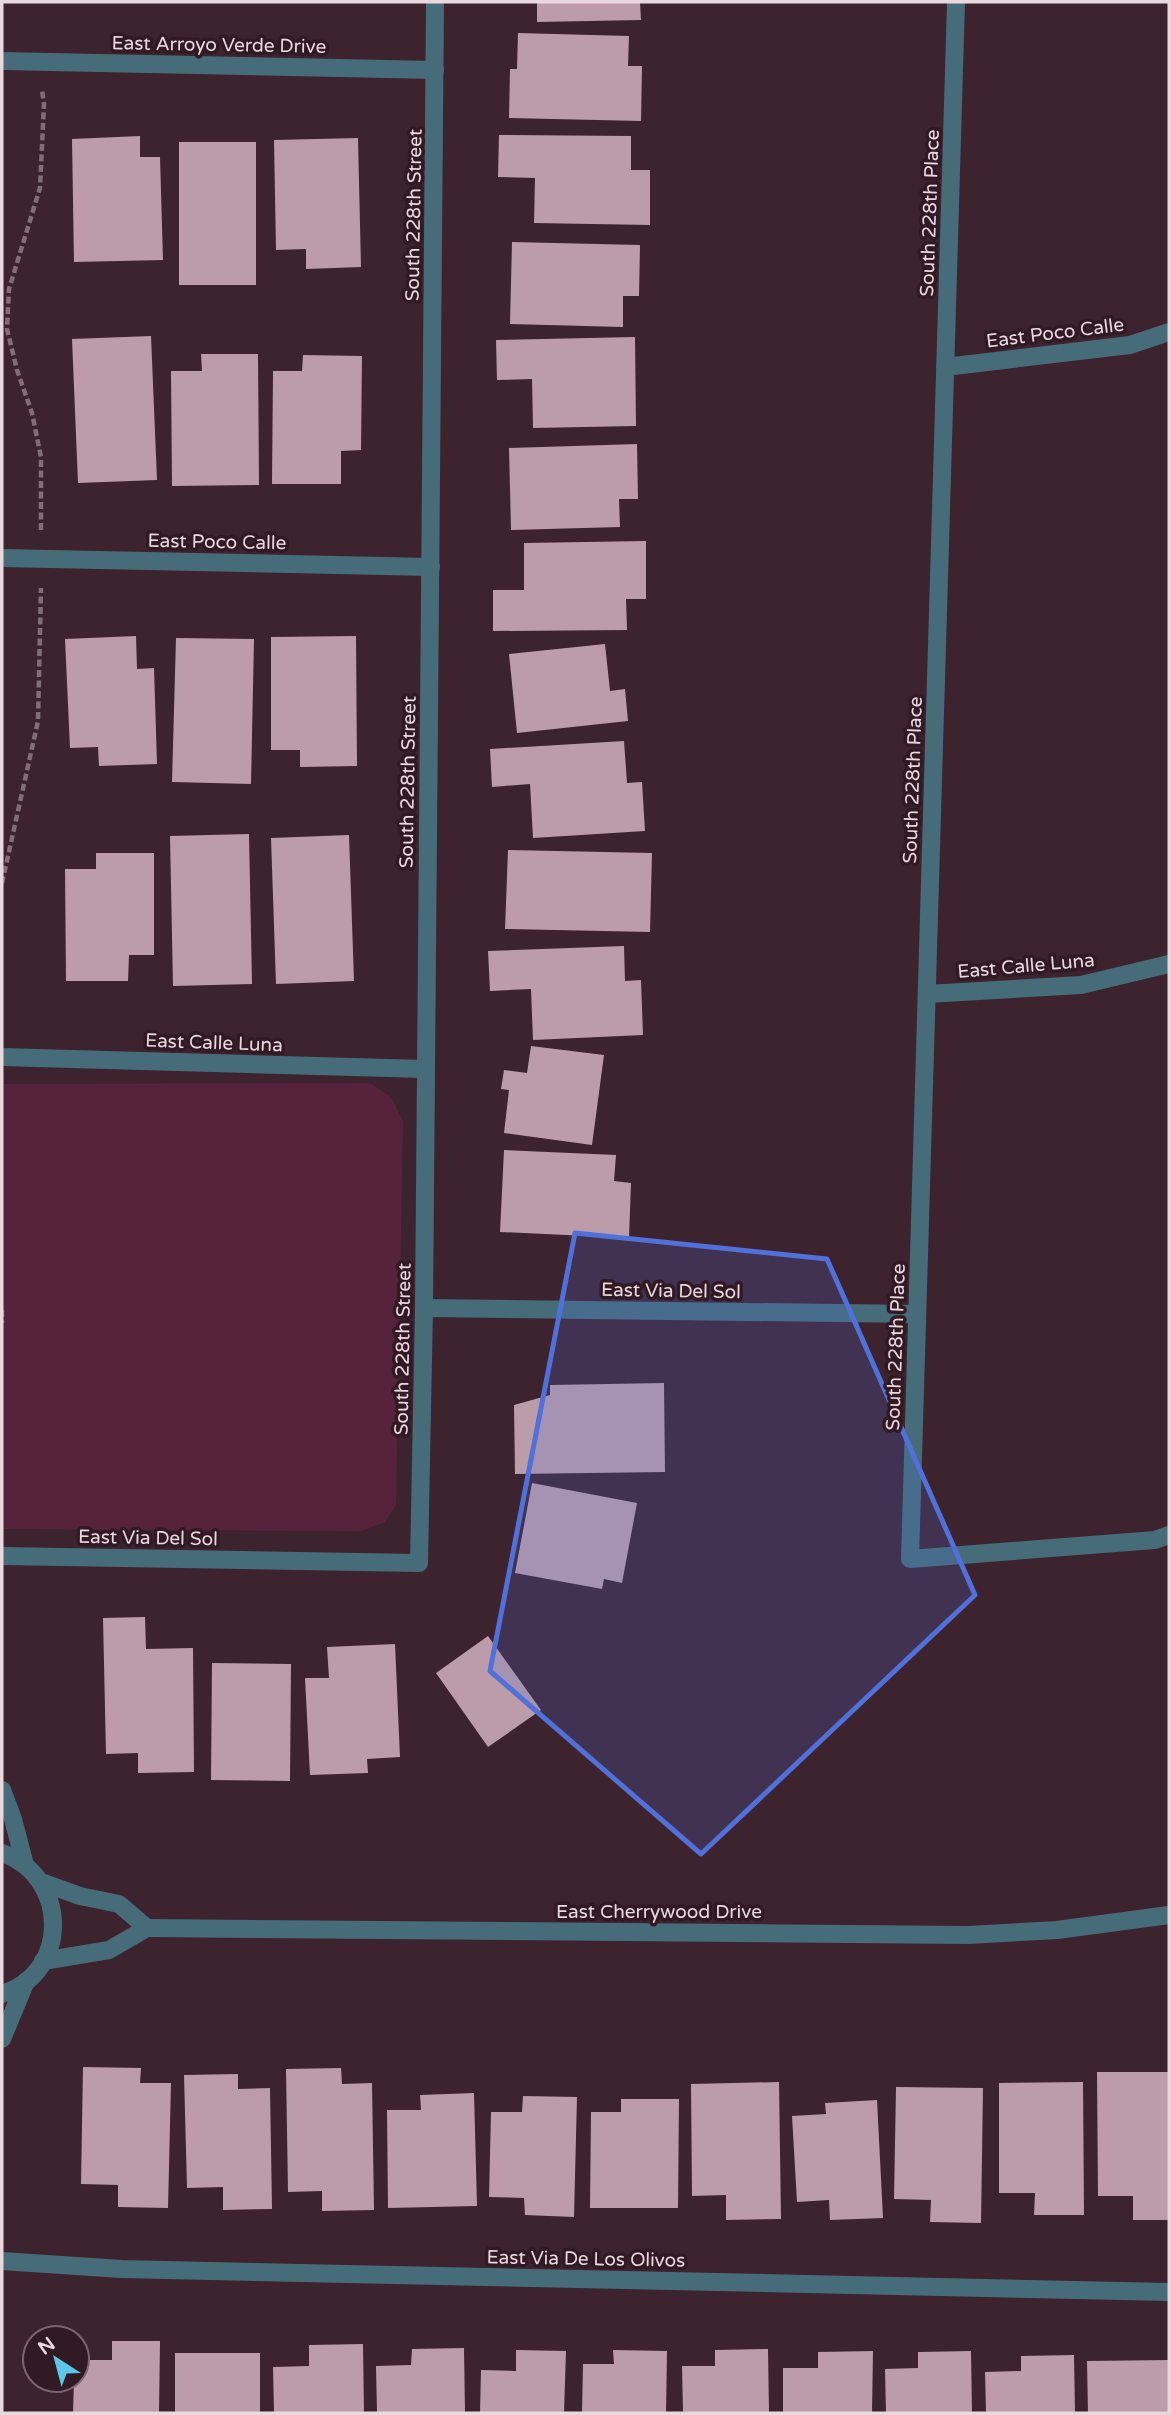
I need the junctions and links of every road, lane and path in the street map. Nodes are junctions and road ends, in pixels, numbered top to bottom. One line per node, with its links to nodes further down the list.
1 (435, 2): 5 (street, South 228th Street)
2 (956, 2): 7 (street, South 228th Place)
3 (2, 61): 4 (street, East Arroyo Verde Drive)
4 (38, 61): 5 (street, East Arroyo Verde Drive); 9 (path)
5 (435, 70): 10 (street, South 228th Street)
6 (1169, 332): 7 (street, East Poco Calle)
7 (945, 367): 13 (street, South 228th Place)
8 (2, 558): 9 (street, East Poco Calle)
9 (40, 559): 10 (street, East Poco Calle); 11 (path)
10 (431, 567): 15 (street, South 228th Street)
11 (2, 883)
12 (1169, 964): 13 (street, East Calle Luna)
13 (927, 994): 18 (street, South 228th Place)
14 (2, 1057): 15 (street, East Calle Luna)
15 (425, 1069): 16 (street, South 228th Street)
16 (424, 1308): 18 (street, East Via Del Sol); 22 (street, South 228th Street)
17 (2, 1310): 19 (path)
18 (917, 1314): 20 (street, South 228th Place)
19 (2, 1323)
20 (1169, 1535)
21 (2, 1556): 22 (street, East Via Del Sol)
22 (419, 1563)
23 (2, 1790): 25 (street)
24 (2, 1853): 25 (street)
25 (25, 1865): 26 (street)
26 (41, 1882): 28 (street); 29 (street)
27 (1169, 1916): 28 (street, East Cherrywood Drive)
28 (146, 1928): 29 (street)
29 (43, 1961): 30 (street)
30 (26, 1981): 31 (street); 32 (street)
31 (2, 1994)
32 (2, 2039)
33 (2, 2261): 34 (street, East Via De Los Olivos)
34 (1169, 2292)

